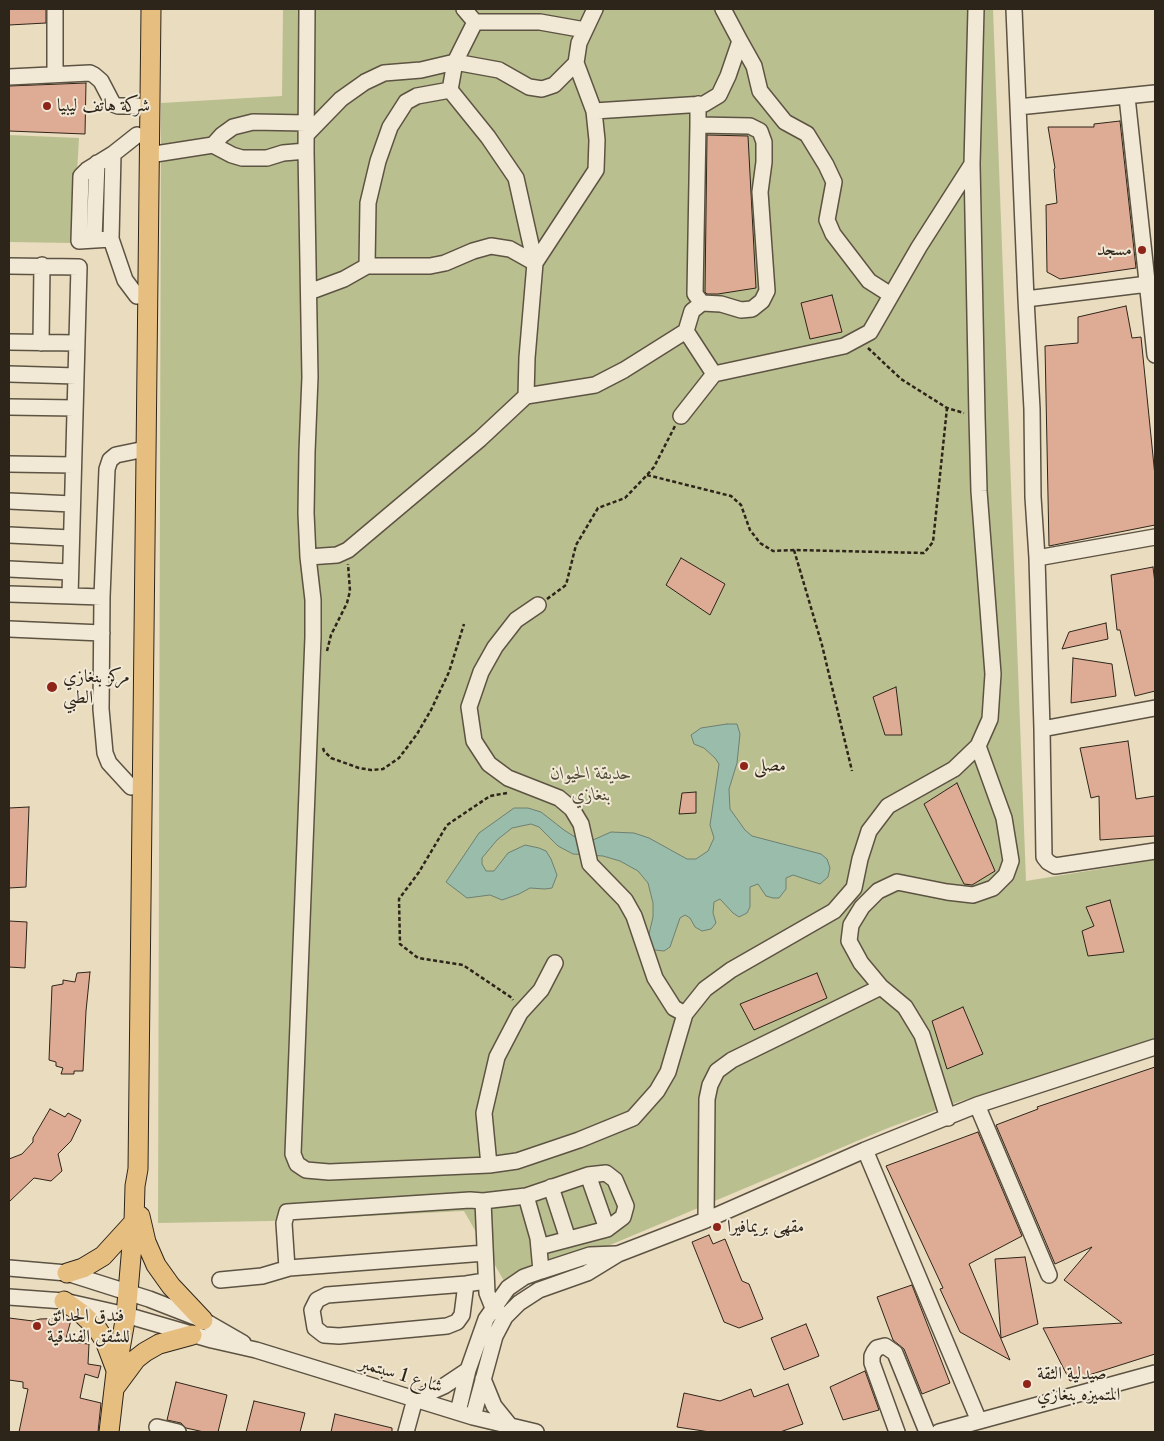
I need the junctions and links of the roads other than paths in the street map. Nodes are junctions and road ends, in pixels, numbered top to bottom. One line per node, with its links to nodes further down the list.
1 (55, 9): 15 (street)
2 (140, 9): 21 (main road)
3 (151, 9): 30 (main road)
4 (307, 9): 25 (street)
5 (464, 9): 10 (street)
6 (595, 9): 11 (street)
7 (723, 9): 12 (street)
8 (976, 9): 31 (street)
9 (1014, 9): 22 (street)
10 (475, 22): 11 (street); 13 (street)
11 (585, 30): 14 (street)
12 (740, 41): 20 (street); 40 (street)
13 (455, 62): 14 (street); 17 (street); 25 (street)
14 (576, 63): 23 (street)
15 (55, 74): 16 (street); 21 (street)
16 (9, 77)
17 (450, 90): 34 (street); 37 (street)
18 (1155, 93): 19 (street)
19 (1127, 97): 22 (street); 33 (street)
20 (698, 104): 23 (street); 24 (street)
21 (138, 106): 26 (main road)
22 (1018, 107): 42 (street)
23 (594, 111): 34 (street)
24 (698, 125): 43 (street); 43 (street)
25 (306, 129): 27 (street); 28 (street)
26 (137, 134): 29 (street); 41 (main road)
27 (213, 145): 28 (street); 30 (street)
28 (306, 151): 39 (street)
29 (112, 154): 32 (street); 32 (street)
30 (148, 155): 56 (main road)
31 (972, 164): 40 (street); 76 (street)
32 (111, 240): 41 (street)
33 (1149, 240): 38 (street)
34 (535, 263): 37 (street); 52 (street)
35 (42, 265): 36 (street); 46 (street); 47 (street)
36 (9, 266)
37 (367, 266): 39 (street)
38 (1148, 284): 42 (street); 48 (street)
39 (310, 292): 64 (street)
40 (891, 295): 50 (street)
41 (137, 296): 56 (main road)
42 (1026, 299): 65 (street)
43 (702, 303): 44 (street)
44 (686, 331): 50 (street); 52 (street)
45 (9, 342): 46 (street)
46 (41, 342): 47 (street)
47 (76, 343): 51 (street)
48 (1155, 355)
49 (9, 374): 51 (street)
50 (714, 374): 55 (street)
51 (76, 376): 54 (street)
52 (526, 396): 64 (street)
53 (9, 407): 54 (street)
54 (75, 408): 58 (street)
55 (681, 416)
56 (139, 450): 70 (street); 77 (main road); 82 (main road)
57 (9, 464): 58 (street)
58 (73, 466): 60 (street)
59 (9, 501): 60 (street)
60 (72, 504): 63 (street)
61 (9, 535): 63 (street)
62 (1155, 537): 65 (street)
63 (71, 538): 67 (street)
64 (308, 558): 87 (street)
65 (1037, 558): 75 (street)
66 (9, 569): 67 (street)
67 (70, 572): 69 (street)
68 (9, 594): 69 (street)
69 (70, 596): 70 (street)
70 (102, 597): 73 (street)
71 (538, 605): 81 (street)
72 (9, 628): 73 (street)
73 (102, 632): 77 (street)
74 (1155, 708): 75 (street)
75 (1042, 729): 78 (street)
76 (978, 746): 80 (street); 81 (street)
77 (131, 787): 82 (main road)
78 (1155, 851)
79 (555, 962): 87 (street)
80 (881, 987): 85 (street); 93 (street)
81 (685, 1014): 87 (street)
82 (134, 1030): 90 (main road)
83 (1155, 1047): 84 (street)
84 (977, 1106): 85 (street); 104 (street)
85 (948, 1118): 86 (street)
86 (865, 1150): 93 (street); 121 (street)
87 (489, 1165)
88 (588, 1175): 89 (street); 95 (street); 95 (street)
89 (551, 1187): 91 (street); 96 (street)
90 (135, 1192): 94 (main road); 113 (main road)
91 (526, 1196): 92 (street); 97 (street)
92 (483, 1201): 98 (street); 101 (street)
93 (706, 1220): 99 (street)
94 (134, 1222): 103 (main road); 108 (main road)
95 (607, 1229): 96 (street)
96 (568, 1239): 97 (street)
97 (539, 1247): 102 (street)
98 (485, 1253): 101 (street); 106 (street)
99 (618, 1254): 102 (street); 111 (street)
100 (9, 1268): 103 (street, شارع 1 سبتمبر)
101 (287, 1268): 105 (street)
102 (541, 1271): 111 (street)
103 (67, 1274): 108 (street, شارع 1 سبتمبر)
104 (1049, 1275)
105 (220, 1280)
106 (485, 1281): 107 (street); 111 (street)
107 (466, 1284): 107 (street)
108 (128, 1292): 112 (main road); 113 (street, شارع 1 سبتمبر)
109 (9, 1297): 110 (street, شارع 1 سبتمبر)
110 (64, 1301): 112 (street, شارع 1 سبتمبر); 117 (main road)
111 (499, 1313): 114 (street); 116 (street)
112 (126, 1315): 113 (street, شارع 1 سبتمبر); 117 (main road)
113 (197, 1327): 117 (main road); 118 (street, شارع 1 سبتمبر)
114 (468, 1370): 118 (street); 119 (street)
115 (1155, 1372): 121 (street)
116 (483, 1379): 120 (street); 123 (street)
117 (116, 1380): 124 (main road)
118 (415, 1399): 119 (street, شارع 1 سبتمبر); 126 (street)
119 (458, 1412): 120 (street, شارع 1 سبتمبر)
120 (473, 1417): 123 (street, شارع 1 سبتمبر)
121 (979, 1421): 130 (street)
122 (157, 1427): 125 (street)
123 (511, 1430): 127 (street, شارع 1 سبتمبر)
124 (109, 1432)
125 (178, 1432)
126 (406, 1432)
127 (536, 1432)
128 (897, 1432): 129 (street)
129 (927, 1432)
130 (939, 1432)

